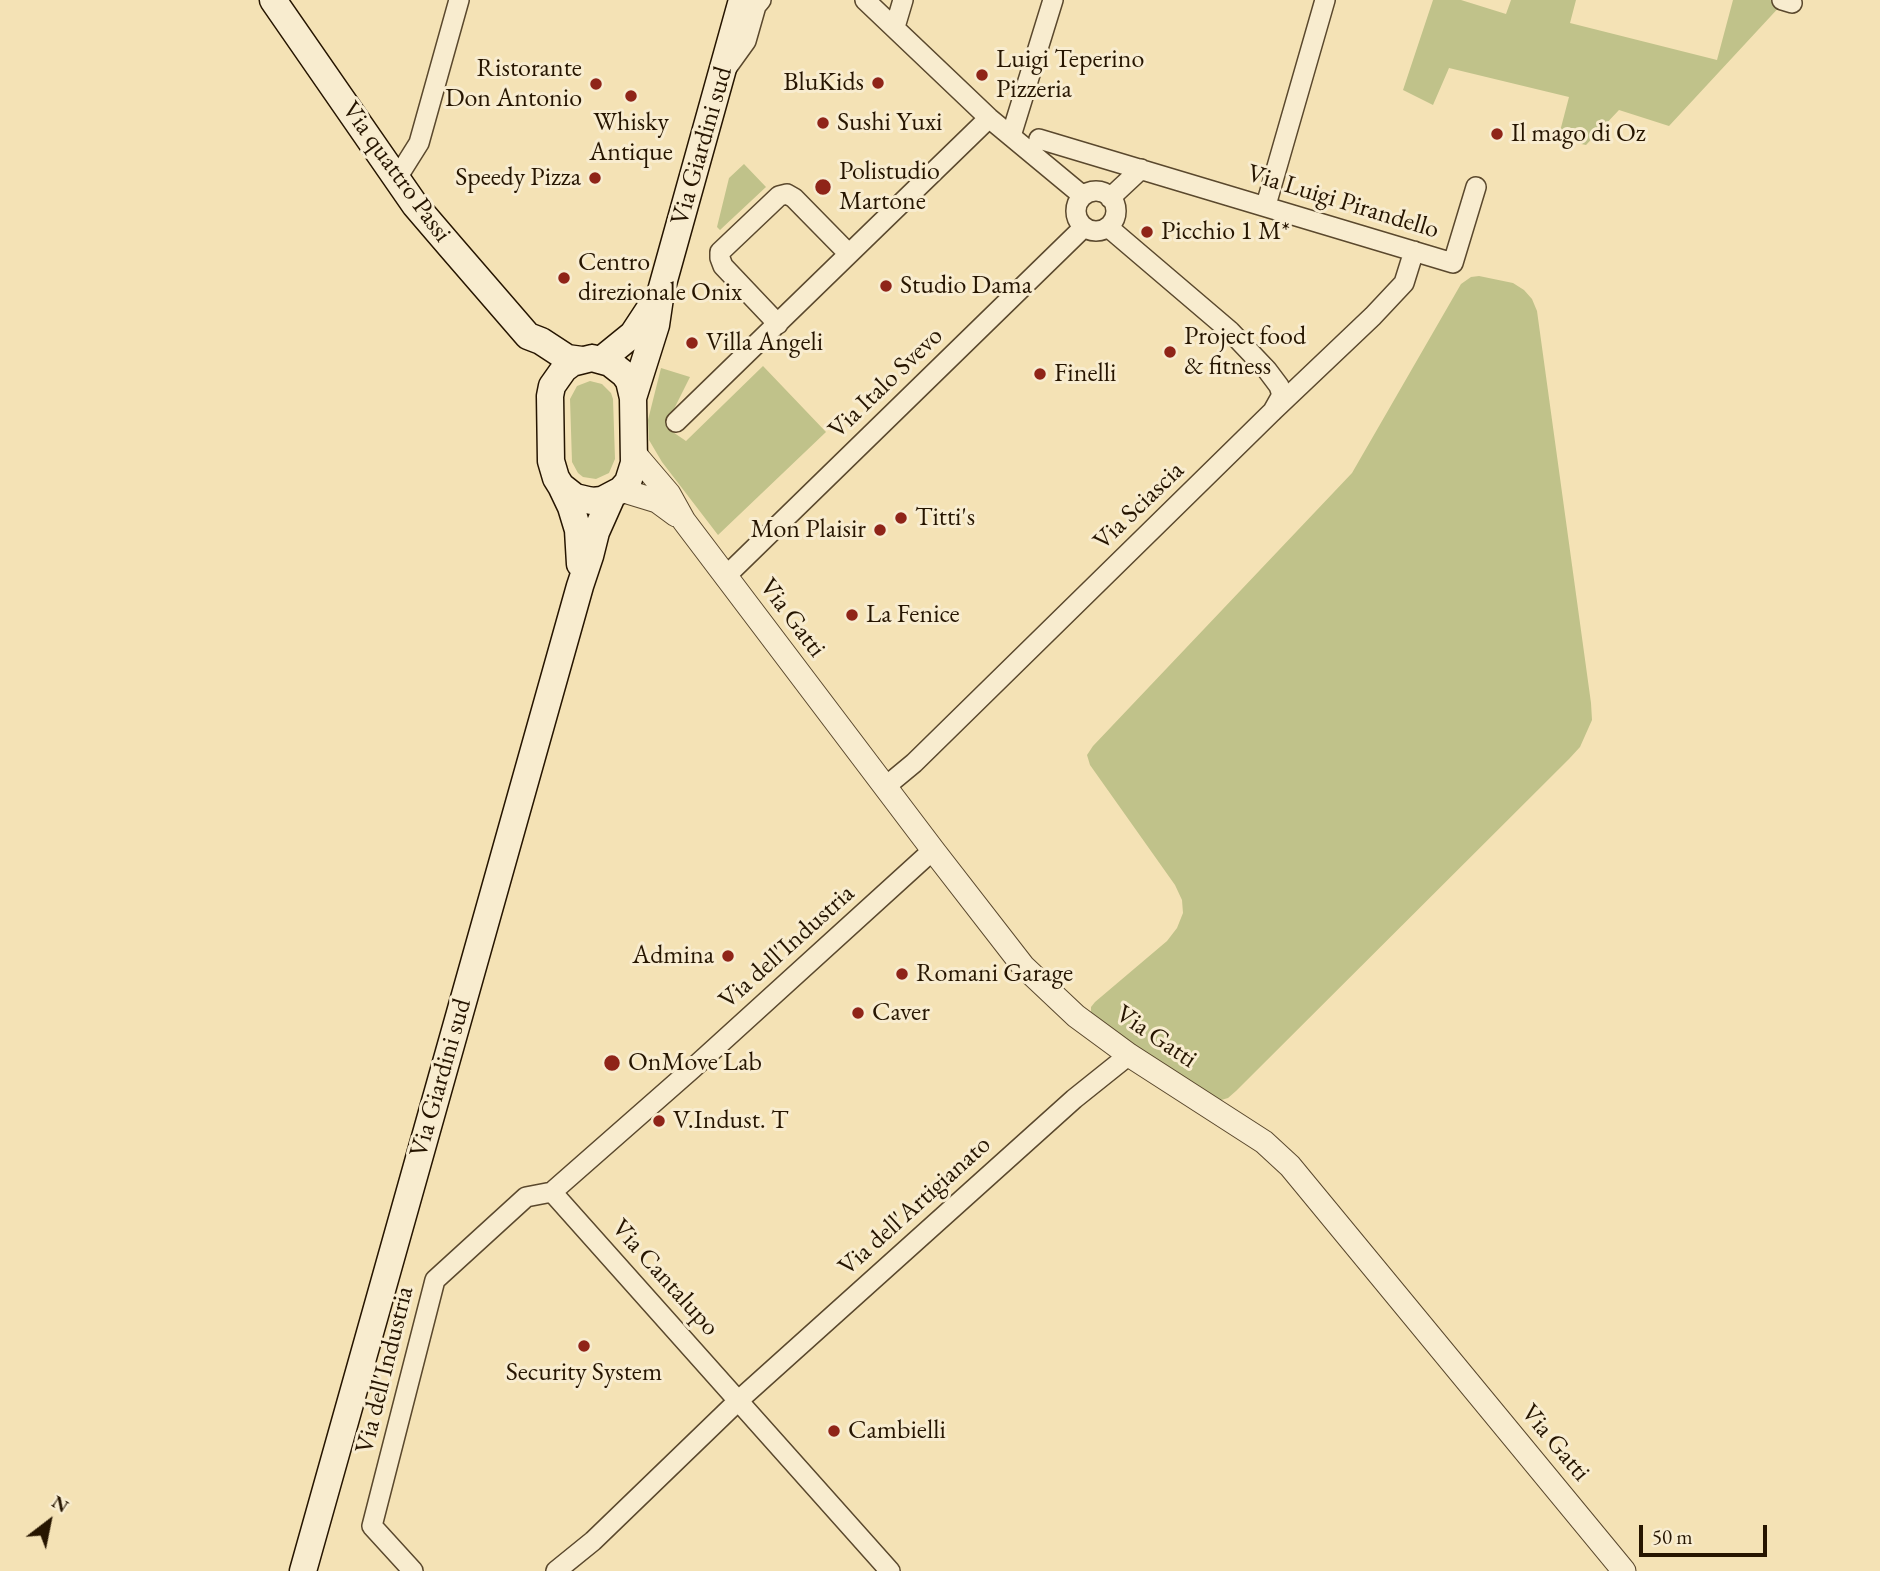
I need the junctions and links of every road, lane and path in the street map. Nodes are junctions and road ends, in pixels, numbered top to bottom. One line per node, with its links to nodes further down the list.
1 (273, 0): 15 (main road, Via quattro Passi)
2 (459, 0): 15 (street)
3 (742, 0): 10 (main road, Via Giardini sud)
4 (761, 0): 10 (street)
5 (865, 0): 9 (street)
6 (903, 0): 9 (street)
7 (1053, 0): 12 (street)
8 (1325, 0): 19 (street)
9 (895, 27): 11 (street)
10 (722, 75): 24 (main road, Via Giardini sud)
11 (989, 118): 12 (street); 23 (street)
12 (1011, 136): 17 (street)
13 (1040, 139): 14 (street, Via Luigi Pirandello)
14 (1141, 169): 18 (street); 19 (street, Via Luigi Pirandello)
15 (397, 178): 26 (main road, Via quattro Passi)
16 (1476, 187): 22 (street, Via Luigi Pirandello)
17 (1083, 196): 18 (street); 20 (street)
18 (1110, 198): 21 (street)
19 (1266, 205): 22 (street, Via Luigi Pirandello)
20 (1084, 227): 21 (street); 36 (street, Via Italo Svevo)
21 (1108, 227): 30 (street)
22 (1414, 251): 30 (street, Via Sciascia)
23 (849, 254): 25 (street); 25 (street)
24 (661, 291): 27 (main road, Via Giardini sud); 29 (main road, Via Giardini sud)
25 (778, 324): 31 (street)
26 (528, 335): 27 (main road, Via quattro Passi); 28 (main road, Via quattro Passi)
27 (592, 360): 28 (main road, Via Giardini sud); 29 (main road, Via Giardini sud)
28 (550, 396): 33 (main road)
29 (633, 398): 32 (main road, Via Giardini sud)
30 (1273, 411): 38 (street, Via Sciascia)
31 (676, 422)
32 (634, 453): 34 (main road, Via Giardini sud); 35 (street, Via Gatti)
33 (561, 486): 34 (main road); 37 (main road)
34 (617, 493): 35 (street, Via Gatti); 37 (main road, Via Giardini sud)
35 (684, 522): 36 (street, Via Gatti)
36 (725, 577): 38 (street, Via Gatti)
37 (580, 586): 43 (main road, Via Giardini sud)
38 (885, 787): 39 (street, Via Gatti)
39 (933, 850): 40 (street, Via Gatti); 41 (street, Via dell'Industria)
40 (1129, 1055): 42 (street, Via dell'Artigianato); 47 (street, Via Gatti)
41 (552, 1192): 42 (street, Via Cantalupo); 44 (street, Via dell'Industria)
42 (739, 1399): 45 (street, Via dell'Artigianato); 46 (street)
43 (303, 1571)
44 (413, 1571)
45 (556, 1571)
46 (890, 1571)
47 (1624, 1571)

